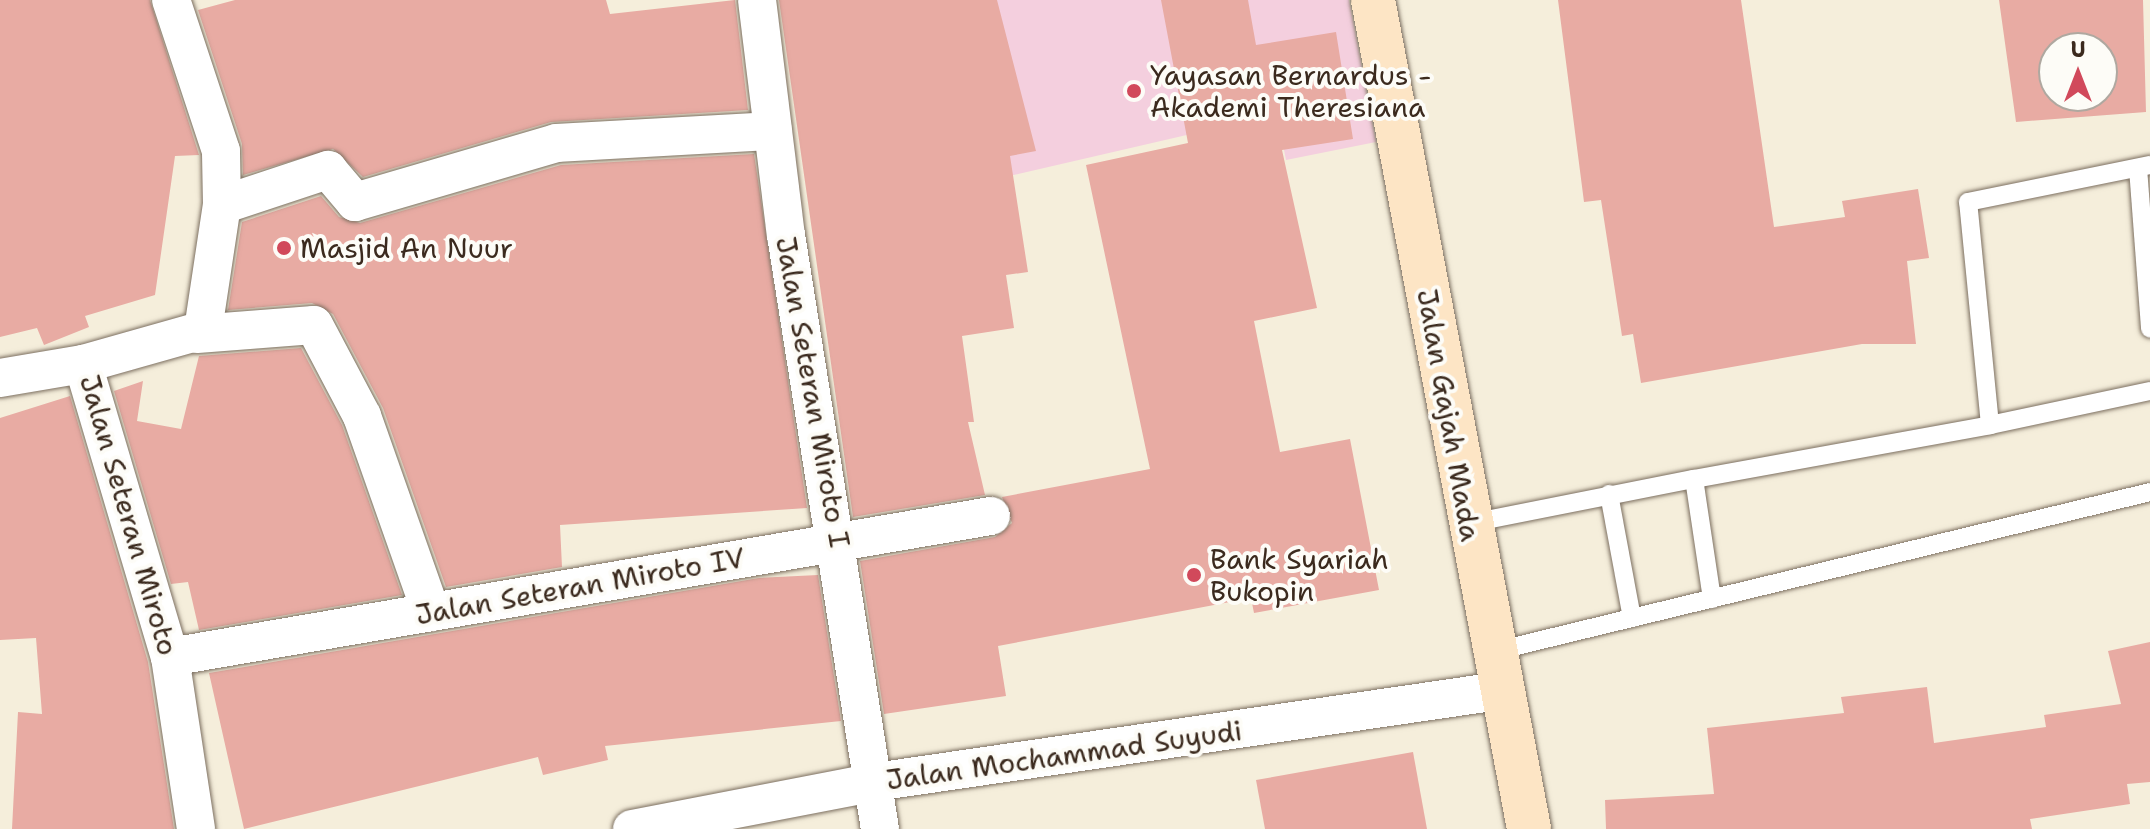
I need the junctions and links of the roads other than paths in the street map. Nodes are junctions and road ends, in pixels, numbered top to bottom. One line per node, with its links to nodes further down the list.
1 (757, 0): 4 (street, Jalan Seteran Miroto I)
2 (1373, 0): 18 (main road, Jalan Gajah Mada)
3 (179, 2): 6 (street)
4 (773, 131): 6 (street); 19 (street, Jalan Seteran Miroto I)
5 (2144, 166): 9 (lane); 13 (lane)
6 (222, 205): 8 (street)
7 (321, 303): 8 (street)
8 (201, 327): 10 (street, Jalan Seteran Miroto); 21 (street)
9 (2150, 329)
10 (83, 364): 11 (street); 23 (street, Jalan Seteran Miroto)
11 (0, 378)
12 (2150, 391): 13 (lane)
13 (1990, 425): 14 (lane)
14 (1694, 479): 16 (lane); 20 (lane)
15 (2150, 492): 20 (lane)
16 (1609, 494): 18 (lane); 22 (lane)
17 (991, 516): 19 (street, Jalan Seteran Miroto IV)
18 (1468, 524): 24 (main road, Jalan Gajah Mada)
19 (839, 542): 21 (street, Jalan Seteran Miroto IV); 25 (street, Jalan Seteran Miroto I)
20 (1712, 599): 22 (lane)
21 (431, 612): 23 (street, Jalan Seteran Miroto IV)
22 (1632, 618): 24 (lane)
23 (170, 657): 26 (street, Jalan Seteran Miroto)
24 (1496, 671): 25 (street, Jalan Mochammad Suyudi); 29 (main road, Jalan Gajah Mada)
25 (875, 782): 27 (street, Jalan Mochammad Suyudi); 28 (street, Jalan Seteran Miroto I)
26 (196, 829)
27 (632, 829)
28 (880, 829)
29 (1529, 829)

